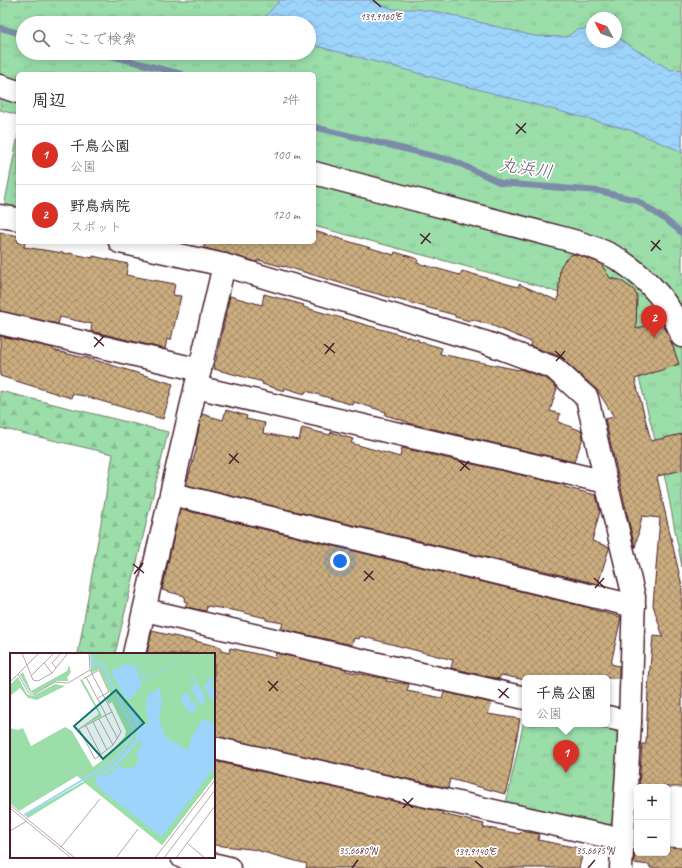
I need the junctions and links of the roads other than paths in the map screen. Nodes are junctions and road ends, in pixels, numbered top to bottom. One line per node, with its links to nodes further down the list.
1 (0, 86): 2 (street)
2 (16, 91)
3 (316, 174): 9 (street)
4 (0, 216): 5 (street)
5 (16, 220)
6 (129, 244): 7 (street)
7 (224, 265): 10 (street); 11 (street)
8 (0, 323): 10 (street)
9 (682, 336)
10 (198, 379): 11 (street); 12 (street)
11 (606, 482): 13 (street)
12 (172, 494): 13 (street); 14 (street)
13 (634, 606): 18 (street)
14 (145, 610): 15 (street); 16 (street)
15 (134, 653)
16 (522, 697)
17 (610, 718): 18 (street)
18 (630, 722): 20 (street)
19 (215, 748): 20 (street)
20 (623, 840): 23 (street)
21 (186, 858): 22 (street)
22 (230, 868)
23 (621, 868)

